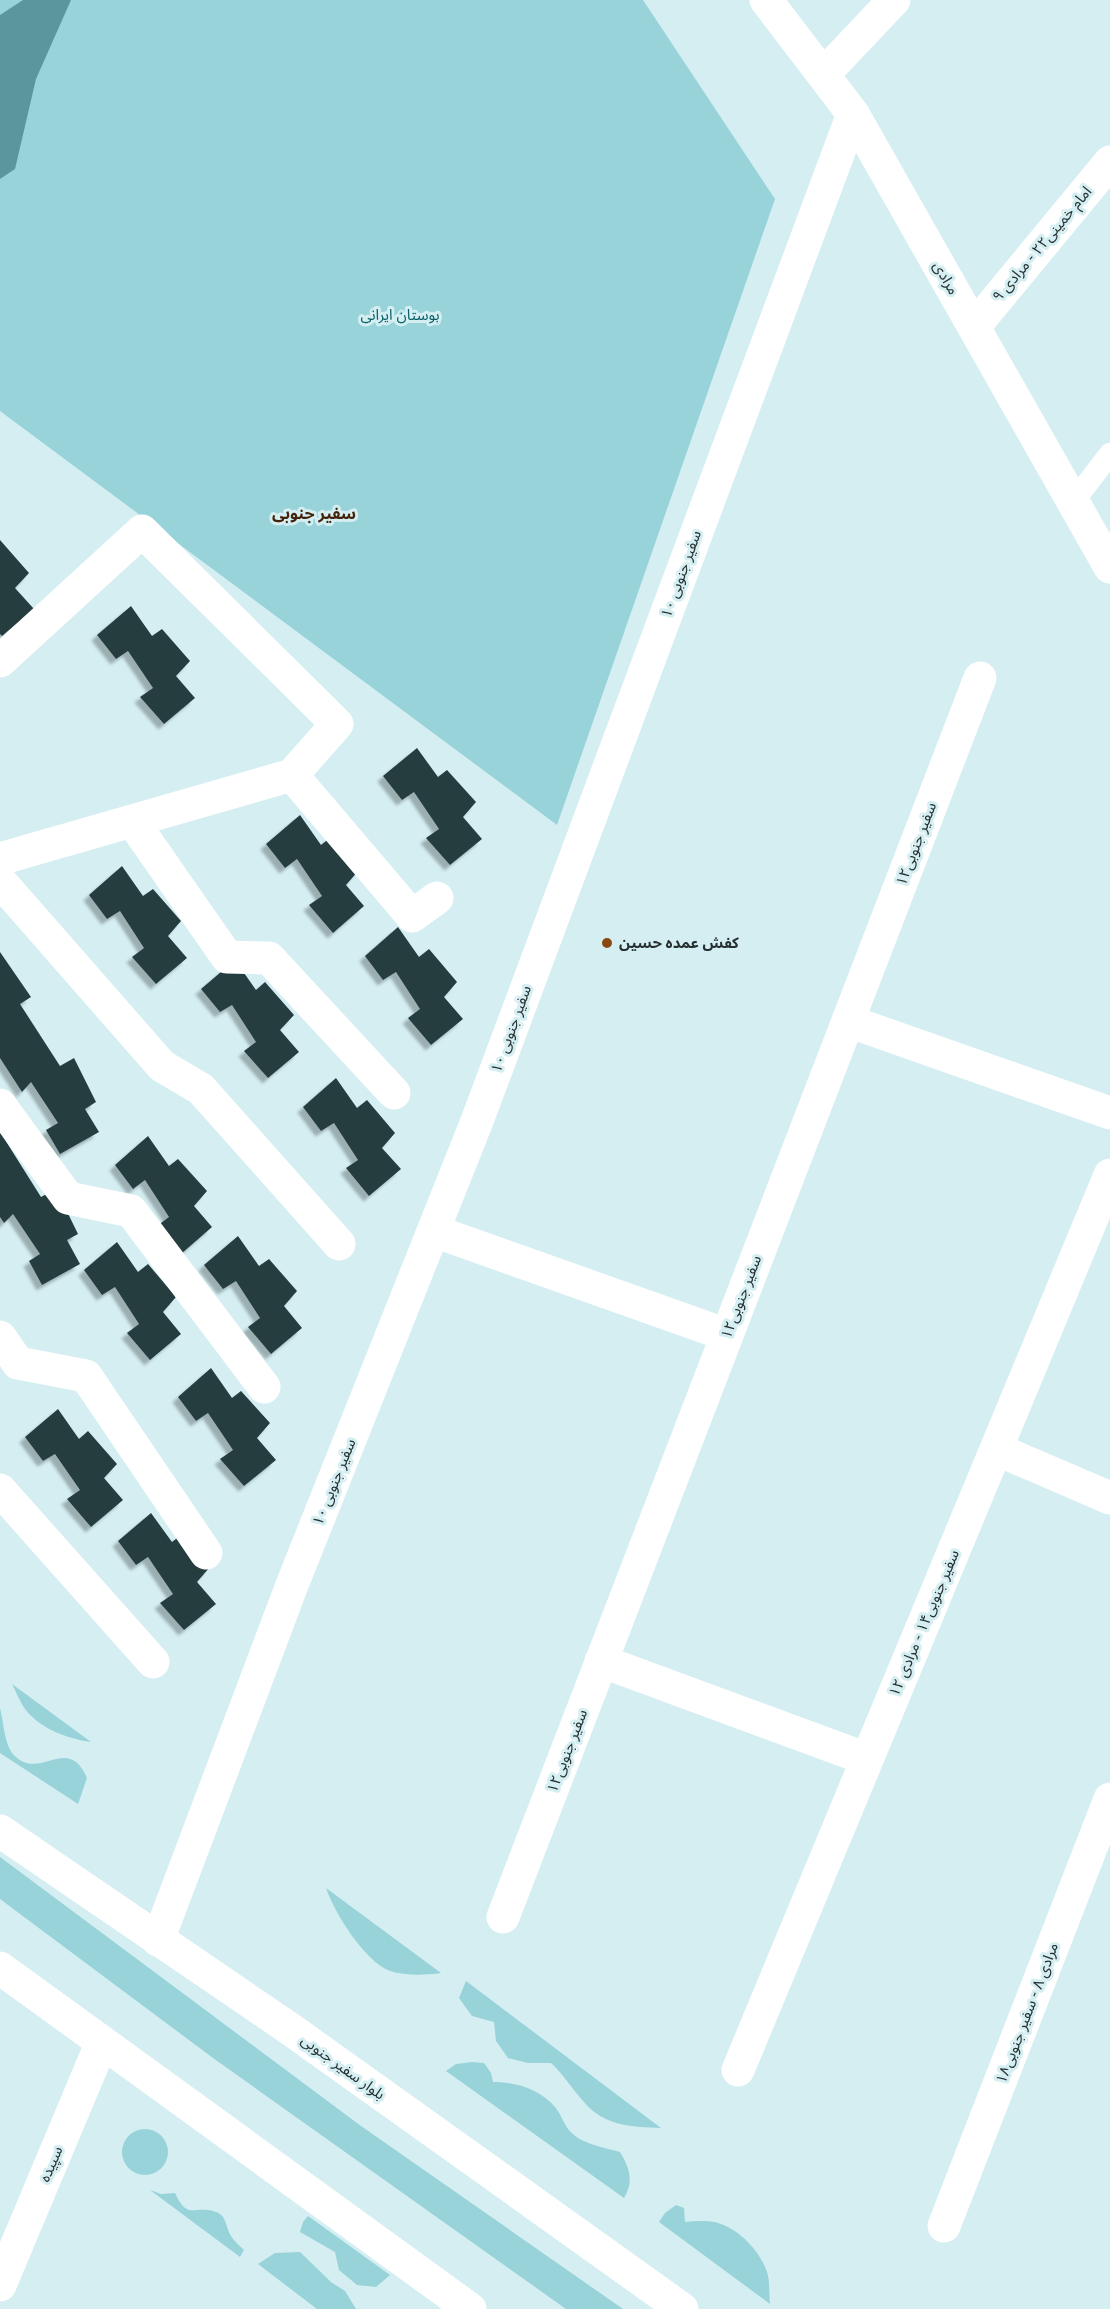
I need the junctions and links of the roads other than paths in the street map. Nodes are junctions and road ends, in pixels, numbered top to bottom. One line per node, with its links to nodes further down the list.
1 (766, 0): 3 (street, مرادی)
2 (894, 0): 3 (street)
3 (824, 75): 4 (street, مرادی)
4 (853, 114): 6 (street, مرادی); 22 (street, سفیر جنوبی ۱۰)
5 (1110, 162): 6 (street, امام خمینی۲۲ - مرادی ۹)
6 (974, 327): 8 (street, مرادی)
7 (1110, 454): 8 (lane)
8 (1073, 502): 9 (street, مرادی)
9 (1110, 567)
10 (0, 661): 12 (street)
11 (980, 678): 17 (street, سفیر جنوبی۱۲)
12 (292, 775): 13 (street); 16 (street)
13 (133, 822): 14 (street); 18 (street)
14 (0, 859)
15 (0, 881): 23 (street)
16 (437, 898)
17 (848, 1021): 20 (street); 24 (street, سفیر جنوبی۱۲)
18 (394, 1093)
19 (0, 1105): 26 (street)
20 (1110, 1113)
21 (1110, 1175): 27 (street, سفیر جنوبی۱۴ - مرادی ۱۲)
22 (434, 1231): 24 (street); 38 (street, سفیر جنوبی ۱۰)
23 (339, 1244)
24 (727, 1335): 31 (street, سفیر جنوبی۱۲)
25 (0, 1337): 30 (street)
26 (264, 1387)
27 (996, 1449): 29 (street); 33 (street, سفیر جنوبی۱۴ - مرادی ۱۲)
28 (0, 1490): 32 (street)
29 (1110, 1498)
30 (206, 1553)
31 (601, 1661): 33 (street); 37 (street, سفیر جنوبی۱۲)
32 (153, 1662)
33 (867, 1759): 41 (street, سفیر جنوبی۱۴ - مرادی ۱۲)
34 (1110, 1799): 36 (street, مرادی ۸ - سفیر جنوبی۱۸)
35 (0, 1831): 38 (street, بلوار سفیر جنوبی)
36 (1097, 1872): 42 (street, مرادی ۸ - سفیر جنوبی۱۸)
37 (503, 1917)
38 (158, 1940): 45 (street, بلوار سفیر جنوبی)
39 (0, 1968): 40 (street)
40 (102, 2042): 43 (street, سپیده); 44 (street)
41 (738, 2070)
42 (944, 2226)
43 (0, 2286)
44 (470, 2309)
45 (682, 2309)

